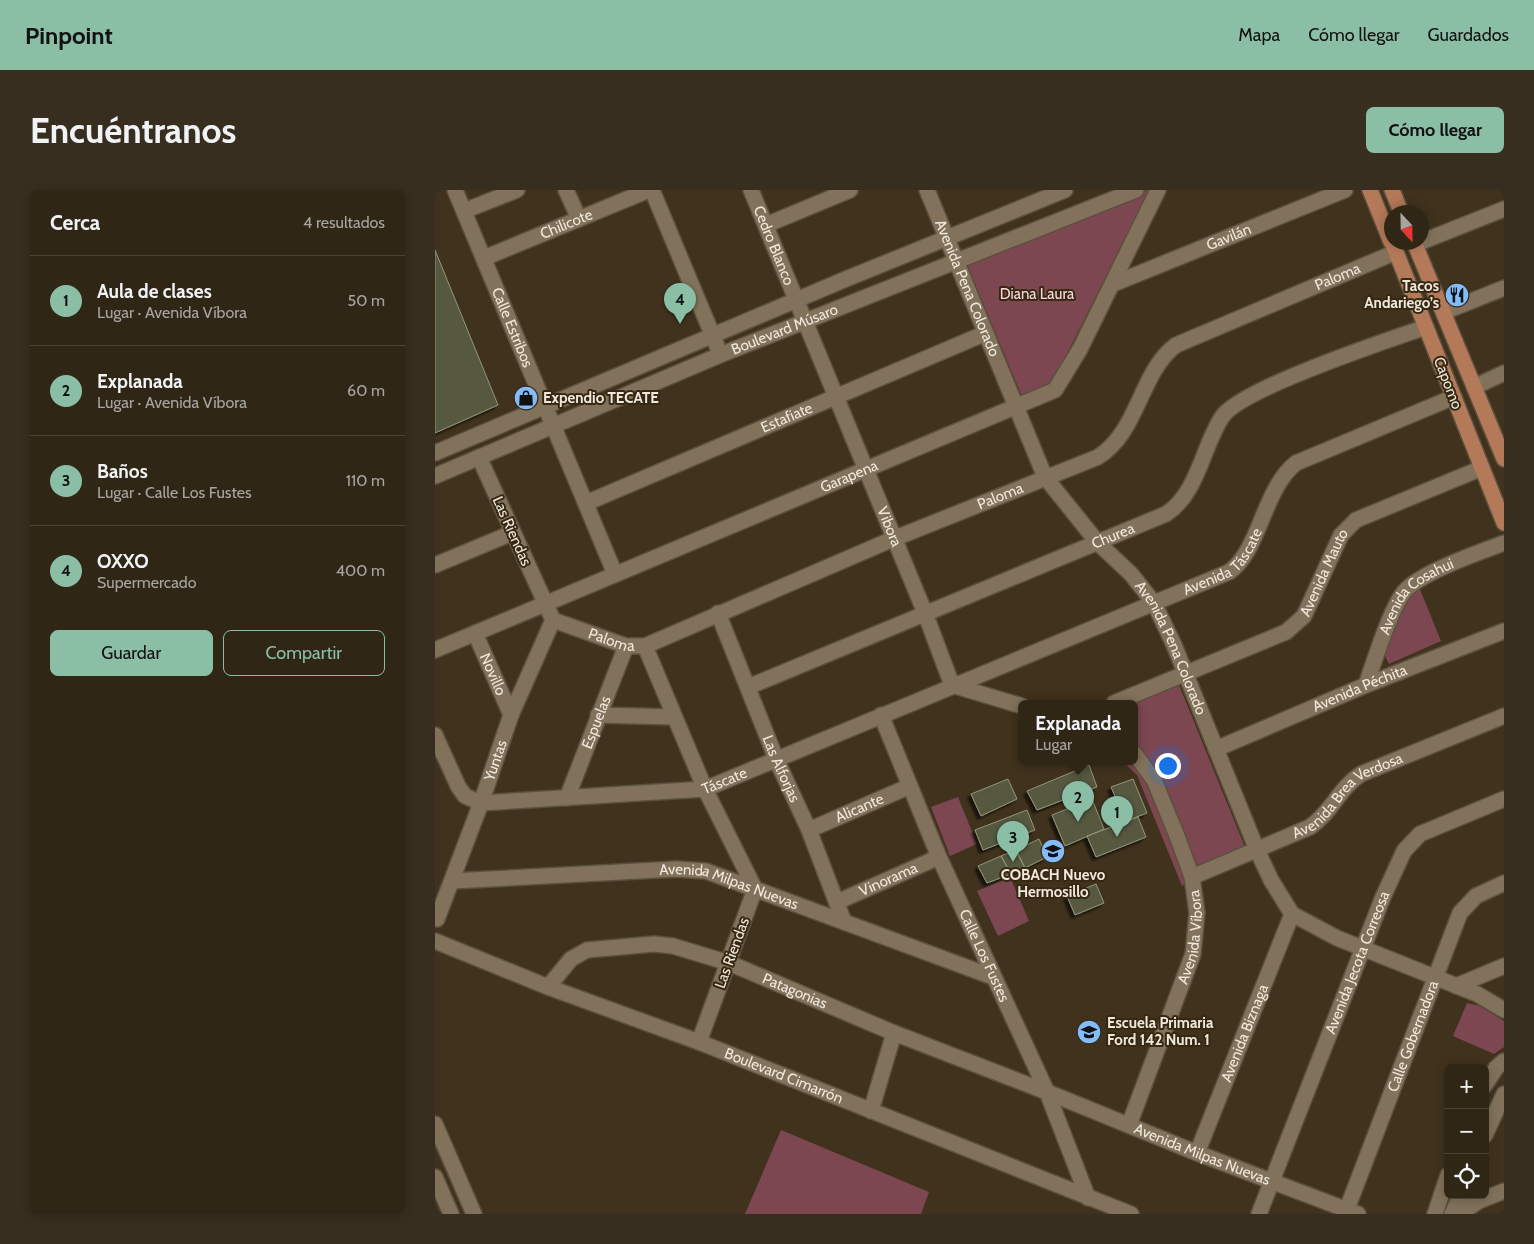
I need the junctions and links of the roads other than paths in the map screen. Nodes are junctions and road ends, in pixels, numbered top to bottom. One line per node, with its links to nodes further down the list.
1 (455, 190): 16 (street, Calle Estribos)
2 (517, 190): 16 (street)
3 (566, 190): 17 (street)
4 (651, 190): 17 (street, Chilicote); 34 (street)
5 (751, 190): 19 (street, Cedro Blanco)
6 (850, 190): 19 (street)
7 (927, 190): 21 (street, Avenida Pena Colorado)
8 (1065, 190): 21 (street, Boulevard Músaro)
9 (1136, 190): 26 (street, Boulevard Músaro)
10 (1158, 190): 27 (street, Garapena)
11 (1345, 190): 27 (street, Gavilán)
12 (1370, 190): 18 (main road, Capomo)
13 (1392, 190): 14 (main road)
14 (1398, 205)
15 (1504, 209): 20 (street)
16 (464, 211): 25 (street, Calle Estribos)
17 (579, 219): 25 (street, Chilicote)
18 (1384, 224)
19 (766, 226): 29 (street, Cedro Blanco)
20 (1429, 238)
21 (946, 239): 26 (street, Avenida Pena Colorado); 29 (street, Boulevard Músaro)
22 (1384, 250): 49 (street, Paloma)
23 (1395, 250): 32 (main road, Capomo)
24 (1420, 250): 30 (main road, Capomo)
25 (484, 258): 40 (street, Calle Estribos)
26 (955, 262): 31 (street, Boulevard Músaro); 33 (street, Avenida Pena Colorado)
27 (1113, 284): 41 (street, Garapena)
28 (1504, 288): 30 (street)
29 (796, 301): 31 (street, Vibora); 34 (street, Boulevard Músaro)
30 (1444, 312): 37 (main road, Capomo)
31 (804, 321): 35 (street, Boulevard Músaro); 38 (street, Vibora)
32 (1426, 327): 39 (main road, Capomo); 54 (street, Churea)
33 (986, 333): 38 (street, Estafiate); 41 (street, Avenida Pena Colorado)
34 (713, 336): 35 (street); 40 (street, Boulevard Músaro)
35 (720, 355): 42 (street, Boulevard Músaro)
36 (1504, 373): 37 (street)
37 (1474, 387): 45 (main road, Capomo)
38 (835, 396): 46 (street, Vibora); 50 (street, Estafiate)
39 (1454, 397): 47 (main road, Capomo); 58 (street, Avenida Táscate)
40 (546, 406): 42 (street, Calle Estribos); 43 (street, Boulevard Músaro)
41 (1017, 407): 46 (street, Garapena); 49 (street, Avenida Pena Colorado)
42 (554, 426): 44 (street, Boulevard Músaro); 50 (street, Calle Estribos)
43 (435, 453)
44 (479, 457): 48 (street, Boulevard Músaro); 52 (street, Las Riendas)
45 (1504, 459)
46 (865, 468): 53 (street, Vibora); 57 (street, Garapena)
47 (1482, 468): 51 (main road, Capomo); 68 (street, Avenida Mauto)
48 (435, 476)
49 (1045, 477): 53 (street, Paloma); 54 (street, Avenida Pena Colorado)
50 (586, 503): 57 (street, Calle Estribos)
51 (1504, 523)
52 (512, 533): 56 (street); 59 (street, Las Riendas)
53 (893, 539): 60 (street, Paloma); 61 (street, Vibora)
54 (1098, 543): 58 (street, Avenida Pena Colorado); 61 (street, Churea)
55 (1504, 543): 70 (street, Avenida Cosahui)
56 (435, 565)
57 (615, 574): 59 (street, Garapena)
58 (1155, 603): 68 (street, Avenida Pena Colorado); 69 (street, Avenida Táscate)
59 (545, 604): 62 (street); 64 (street, Garapena)
60 (718, 613): 66 (street, Paloma); 71 (street, Las Alforjas)
61 (925, 613): 69 (street, Vibora); 71 (street, Churea)
62 (553, 620): 65 (street, Paloma); 74 (street, Yuntas)
63 (1504, 631): 70 (street, Avenida Péchita)
64 (475, 633): 67 (street, Garapena); 74 (street, Novillo)
65 (625, 646): 66 (street, Paloma); 75 (street, Espuelas)
66 (645, 646): 78 (street)
67 (435, 650)
68 (1186, 674): 72 (street, Avenida Mauto); 80 (street, Avenida Pena Colorado)
69 (952, 685): 73 (street); 76 (street, Táscate)
70 (1366, 685): 80 (street, Avenida Péchita)
71 (748, 688): 82 (street, Las Alforjas)
72 (1121, 700)
73 (1018, 705)
74 (511, 715): 87 (street, Yuntas)
75 (598, 715): 78 (street); 85 (street, Espuelas)
76 (881, 715): 82 (street, Táscate); 83 (street, Calle Los Fustes)
77 (1504, 716): 89 (street, Avenida Brea Verdosa)
78 (673, 717): 84 (street)
79 (435, 735): 87 (street)
80 (1216, 749): 89 (street, Avenida Pena Colorado)
81 (1138, 758): 91 (street, Avenida Víbora)
82 (777, 761): 84 (street, Táscate); 88 (street, Las Alforjas)
83 (910, 786): 88 (street, Alicante); 90 (street, Calle Los Fustes)
84 (705, 789): 85 (street, Táscate); 94 (street)
85 (567, 798): 87 (street, Táscate)
86 (1504, 799): 100 (street, Avenida Jecota Correosa)
87 (481, 804): 92 (street, Yuntas)
88 (809, 830): 95 (street, Las Alforjas)
89 (1257, 850): 91 (street, Avenida Brea Verdosa); 96 (street, Avenida Pena Colorado)
90 (939, 857): 95 (street, Vinorama); 103 (street, Calle Los Fustes)
91 (1192, 877): 116 (street, Avenida Víbora)
92 (452, 881): 94 (street, Avenida Milpas Nuevas); 97 (street, Yuntas)
93 (1504, 884): 104 (street, Calle Gobernadora)
94 (755, 889): 98 (street, Avenida Milpas Nuevas); 101 (street, Las Riendas)
95 (837, 902): 98 (street, Las Alforjas)
96 (1292, 914): 100 (street); 118 (street, Avenida Biznaga)
97 (435, 921)
98 (844, 922): 103 (street, Avenida Milpas Nuevas)
99 (435, 941): 106 (street, Boulevard Cimarrón)
100 (1364, 949): 104 (street); 120 (street, Avenida Jecota Correosa)
101 (729, 963): 106 (street, Patagonias); 108 (street, Patagonias); 109 (street, Las Riendas)
102 (1504, 966): 105 (street)
103 (993, 977): 112 (street, Calle Los Fustes)
104 (1434, 978): 105 (street); 125 (street, Calle Gobernadora)
105 (1456, 986): 107 (street)
106 (549, 987): 109 (street, Boulevard Cimarrón)
107 (1504, 1010)
108 (894, 1033): 112 (street, Patagonias); 114 (street)
109 (699, 1042): 114 (street, Boulevard Cimarrón)
110 (1504, 1061): 111 (street)
111 (1489, 1079)
112 (1047, 1092): 116 (street, Avenida Milpas Nuevas); 123 (street, Calle Los Fustes)
113 (1504, 1094): 117 (street)
114 (871, 1111): 123 (street, Boulevard Cimarrón)
115 (435, 1124): 127 (street)
116 (1129, 1125): 118 (street, Avenida Milpas Nuevas)
117 (1489, 1126)
118 (1197, 1153): 120 (street, Avenida Milpas Nuevas)
119 (435, 1178): 126 (street)
120 (1272, 1182): 125 (street, Avenida Milpas Nuevas); 129 (street, Avenida Jecota Correosa)
121 (1444, 1188): 130 (street)
122 (1504, 1190): 132 (street)
123 (1088, 1198): 128 (street, Boulevard Cimarrón)
124 (1459, 1199): 131 (street)
125 (1352, 1212)
126 (451, 1214)
127 (474, 1214)
128 (1131, 1214)
129 (1259, 1214)
130 (1436, 1214)
131 (1453, 1214)
132 (1459, 1214)

